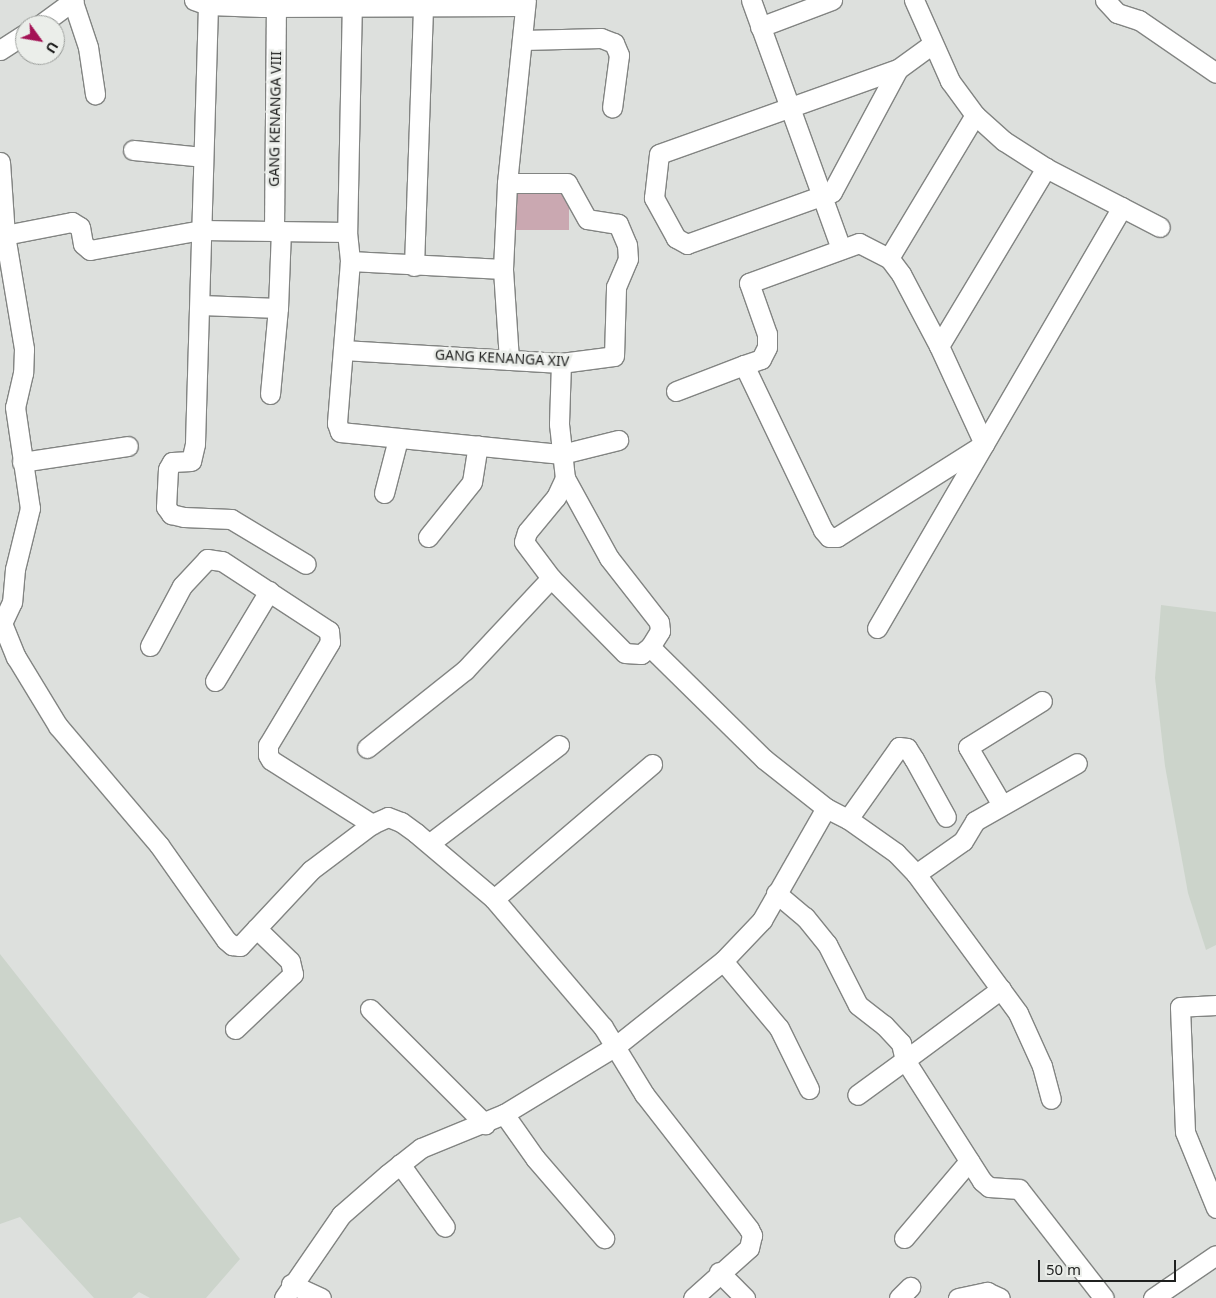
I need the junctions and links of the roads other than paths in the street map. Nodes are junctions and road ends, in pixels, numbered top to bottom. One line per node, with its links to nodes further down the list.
1 (751, 0): 12 (street)
2 (832, 0): 12 (street)
3 (914, 0): 15 (street)
4 (1105, 0): 18 (street)
5 (74, 1): 11 (street); 19 (street)
6 (201, 2): 9 (street); 24 (street)
7 (352, 2): 9 (street); 10 (street); 33 (street)
8 (526, 3): 10 (street); 14 (street)
9 (270, 5): 32 (street, GANG KENANGA VIII)
10 (423, 8): 38 (street)
11 (54, 15)
12 (760, 27): 20 (street)
13 (15, 40): 16 (street)
14 (523, 40): 21 (street); 27 (street)
15 (932, 45): 17 (street); 22 (street)
16 (0, 50)
17 (898, 69): 20 (street); 28 (street)
18 (1216, 72)
19 (96, 94)
20 (790, 107): 28 (street); 28 (street)
21 (612, 108)
22 (975, 115): 26 (street); 36 (street)
23 (133, 150): 24 (street)
24 (203, 157): 31 (street)
25 (0, 162): 34 (street)
26 (1046, 168): 29 (street); 42 (street)
27 (507, 183): 39 (street); 45 (street, GANG KENANGA XIV)
28 (822, 195): 35 (street)
29 (1122, 207): 30 (street); 51 (street)
30 (1160, 227)
31 (202, 230): 32 (street); 34 (street); 40 (street)
32 (277, 231): 33 (street); 41 (street, GANG KENANGA VIII)
33 (347, 232): 37 (street)
34 (5, 235): 55 (street)
35 (841, 249): 36 (street); 46 (street)
36 (889, 258): 42 (street)
37 (350, 261): 38 (street); 43 (street)
38 (414, 266): 39 (street)
39 (503, 269): 44 (street)
40 (201, 305): 41 (street); 59 (street)
41 (278, 308): 48 (street, GANG KENANGA VIII)
42 (939, 346): 51 (street)
43 (343, 350): 44 (street, GANG KENANGA XIV); 49 (street)
44 (509, 360): 45 (street, GANG KENANGA XIV)
45 (561, 363): 54 (street)
46 (744, 365): 47 (street); 51 (street)
47 (676, 391)
48 (270, 394)
49 (398, 439): 52 (street); 57 (street)
50 (618, 440): 54 (street)
51 (984, 444): 63 (street)
52 (478, 445): 54 (street); 58 (street)
53 (128, 446): 55 (street)
54 (562, 454): 56 (street)
55 (22, 462): 62 (street)
56 (565, 478): 60 (street); 65 (street)
57 (384, 493)
58 (428, 537)
59 (306, 564)
60 (551, 578): 65 (street); 69 (street)
61 (269, 591): 64 (street); 66 (street); 76 (street)
62 (1, 623): 81 (street)
63 (877, 628)
64 (150, 646)
65 (650, 647): 73 (street)
66 (215, 681)
67 (1042, 701): 72 (street)
68 (558, 745): 77 (street)
69 (367, 748)
70 (1077, 763): 72 (street)
71 (652, 764): 80 (street)
72 (1002, 805): 78 (street)
73 (826, 808): 75 (street); 79 (street)
74 (946, 817): 75 (street)
75 (848, 819): 78 (street)
76 (372, 824): 77 (street); 81 (street)
77 (430, 844): 80 (street)
78 (916, 874): 83 (street)
79 (776, 893): 82 (street); 88 (street)
80 (494, 899): 87 (street)
81 (256, 928): 86 (street)
82 (723, 961): 87 (street); 89 (street)
83 (1001, 989): 88 (street); 91 (street)
84 (1216, 1005): 96 (street)
85 (370, 1009): 93 (street)
86 (235, 1029)
87 (616, 1046): 92 (street); 101 (street)
88 (905, 1060): 90 (street); 94 (street)
89 (809, 1089)
90 (857, 1095)
91 (1051, 1099)
92 (504, 1114): 93 (street); 98 (street)
93 (485, 1124): 95 (street)
94 (969, 1161): 99 (street); 108 (street)
95 (400, 1164): 97 (street); 102 (street)
96 (1216, 1208)
97 (445, 1227)
98 (604, 1238)
99 (904, 1238)
100 (1216, 1255): 109 (street)
101 (719, 1272): 104 (street); 105 (street)
102 (287, 1291): 103 (street)
103 (321, 1298)
104 (693, 1298)
105 (745, 1298)
106 (958, 1298): 107 (street)
107 (1000, 1298)
108 (1104, 1298)
109 (1153, 1298)

